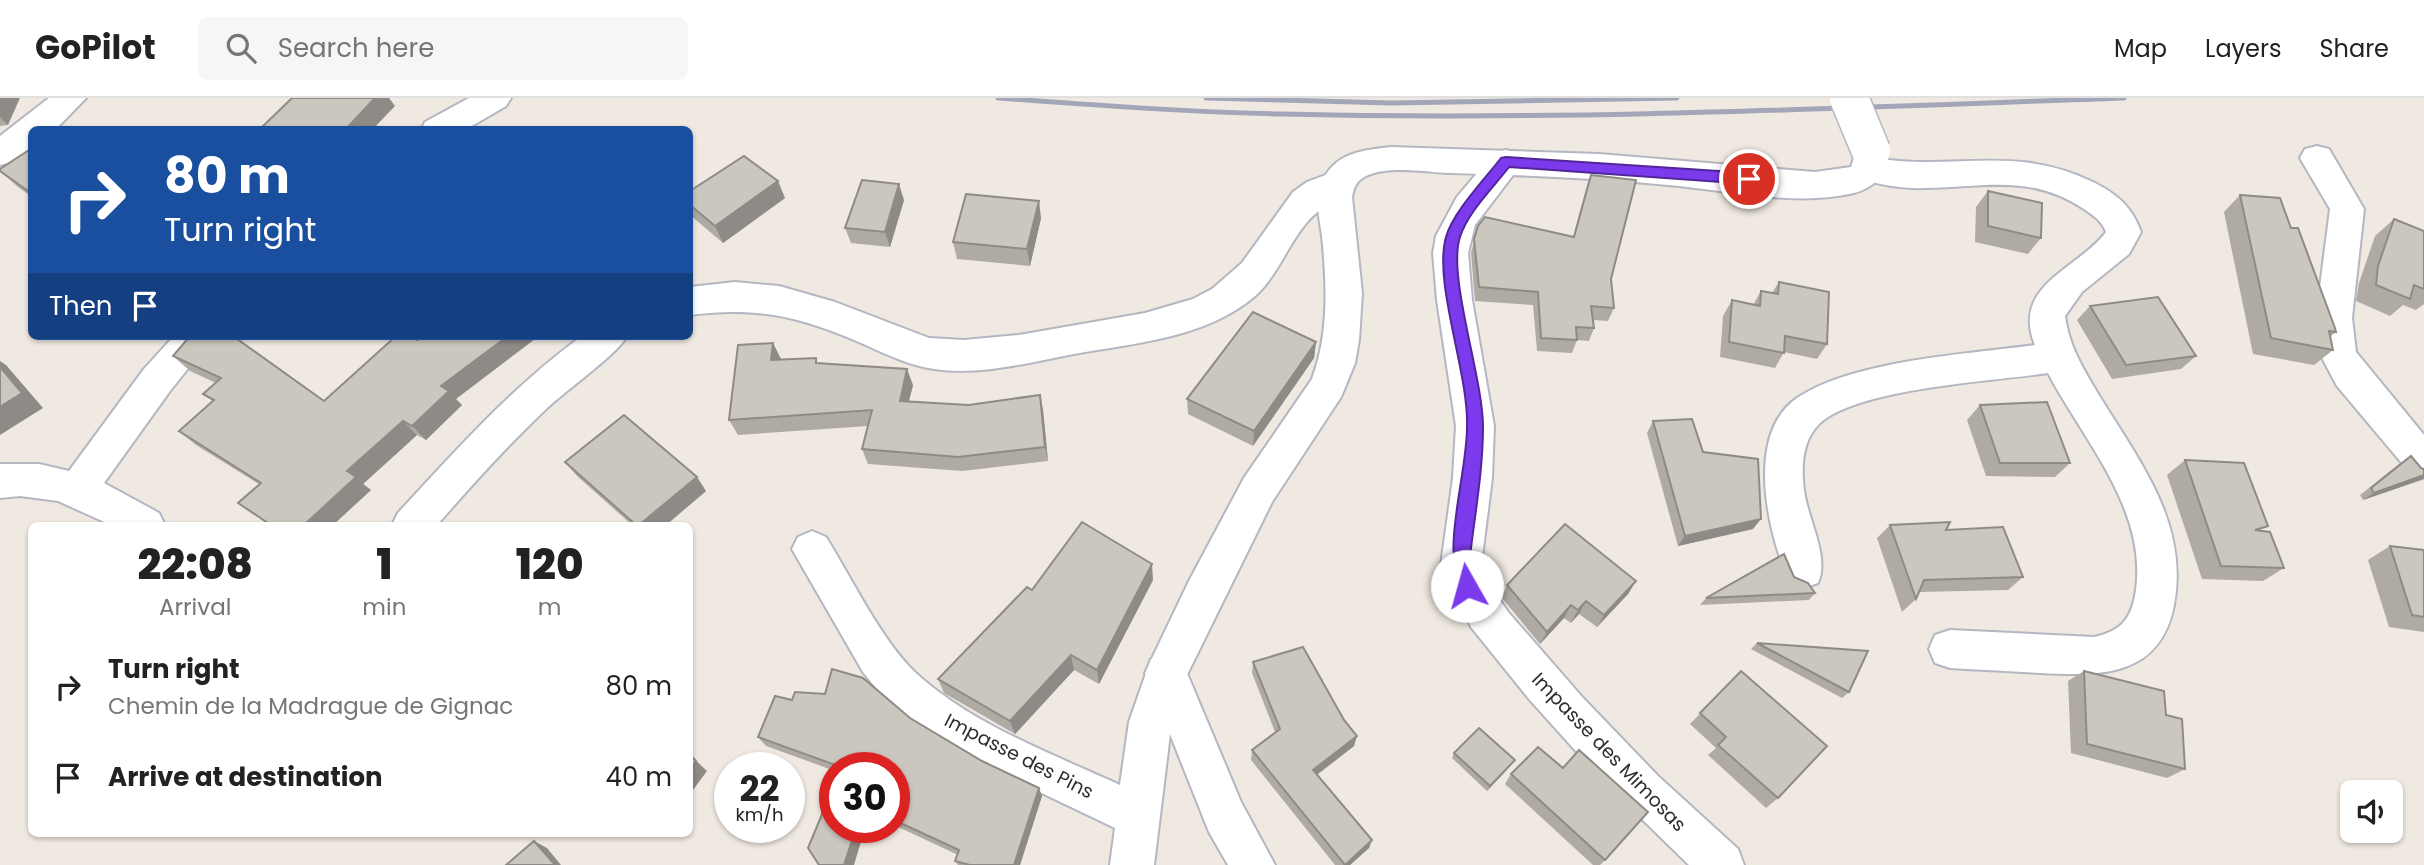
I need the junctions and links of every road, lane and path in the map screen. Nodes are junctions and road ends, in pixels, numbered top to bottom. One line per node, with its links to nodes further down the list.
1 (70, 98): 4 (street)
2 (495, 98): 5 (street)
3 (1849, 98): 9 (street, bridge)
4 (37, 126)
5 (444, 126)
6 (28, 133): 7 (street)
7 (0, 153)
8 (2316, 158): 16 (street)
9 (1870, 160): 10 (street); 15 (street)
10 (1506, 162): 11 (street); 28 (street, Impasse des Mimosas)
11 (1336, 184): 12 (street); 24 (street)
12 (693, 301)
13 (193, 340): 18 (street)
14 (602, 340): 20 (street)
15 (2060, 357): 22 (street); 23 (street)
16 (2424, 462)
17 (0, 481): 18 (street)
18 (79, 488): 19 (street)
19 (140, 522)
20 (415, 522)
21 (812, 549): 25 (street, Impasse des Pins)
22 (1804, 570)
23 (1950, 649)
24 (1166, 673): 25 (street); 27 (street)
25 (1138, 816): 26 (street)
26 (1132, 865)
27 (1253, 865)
28 (1722, 865)

